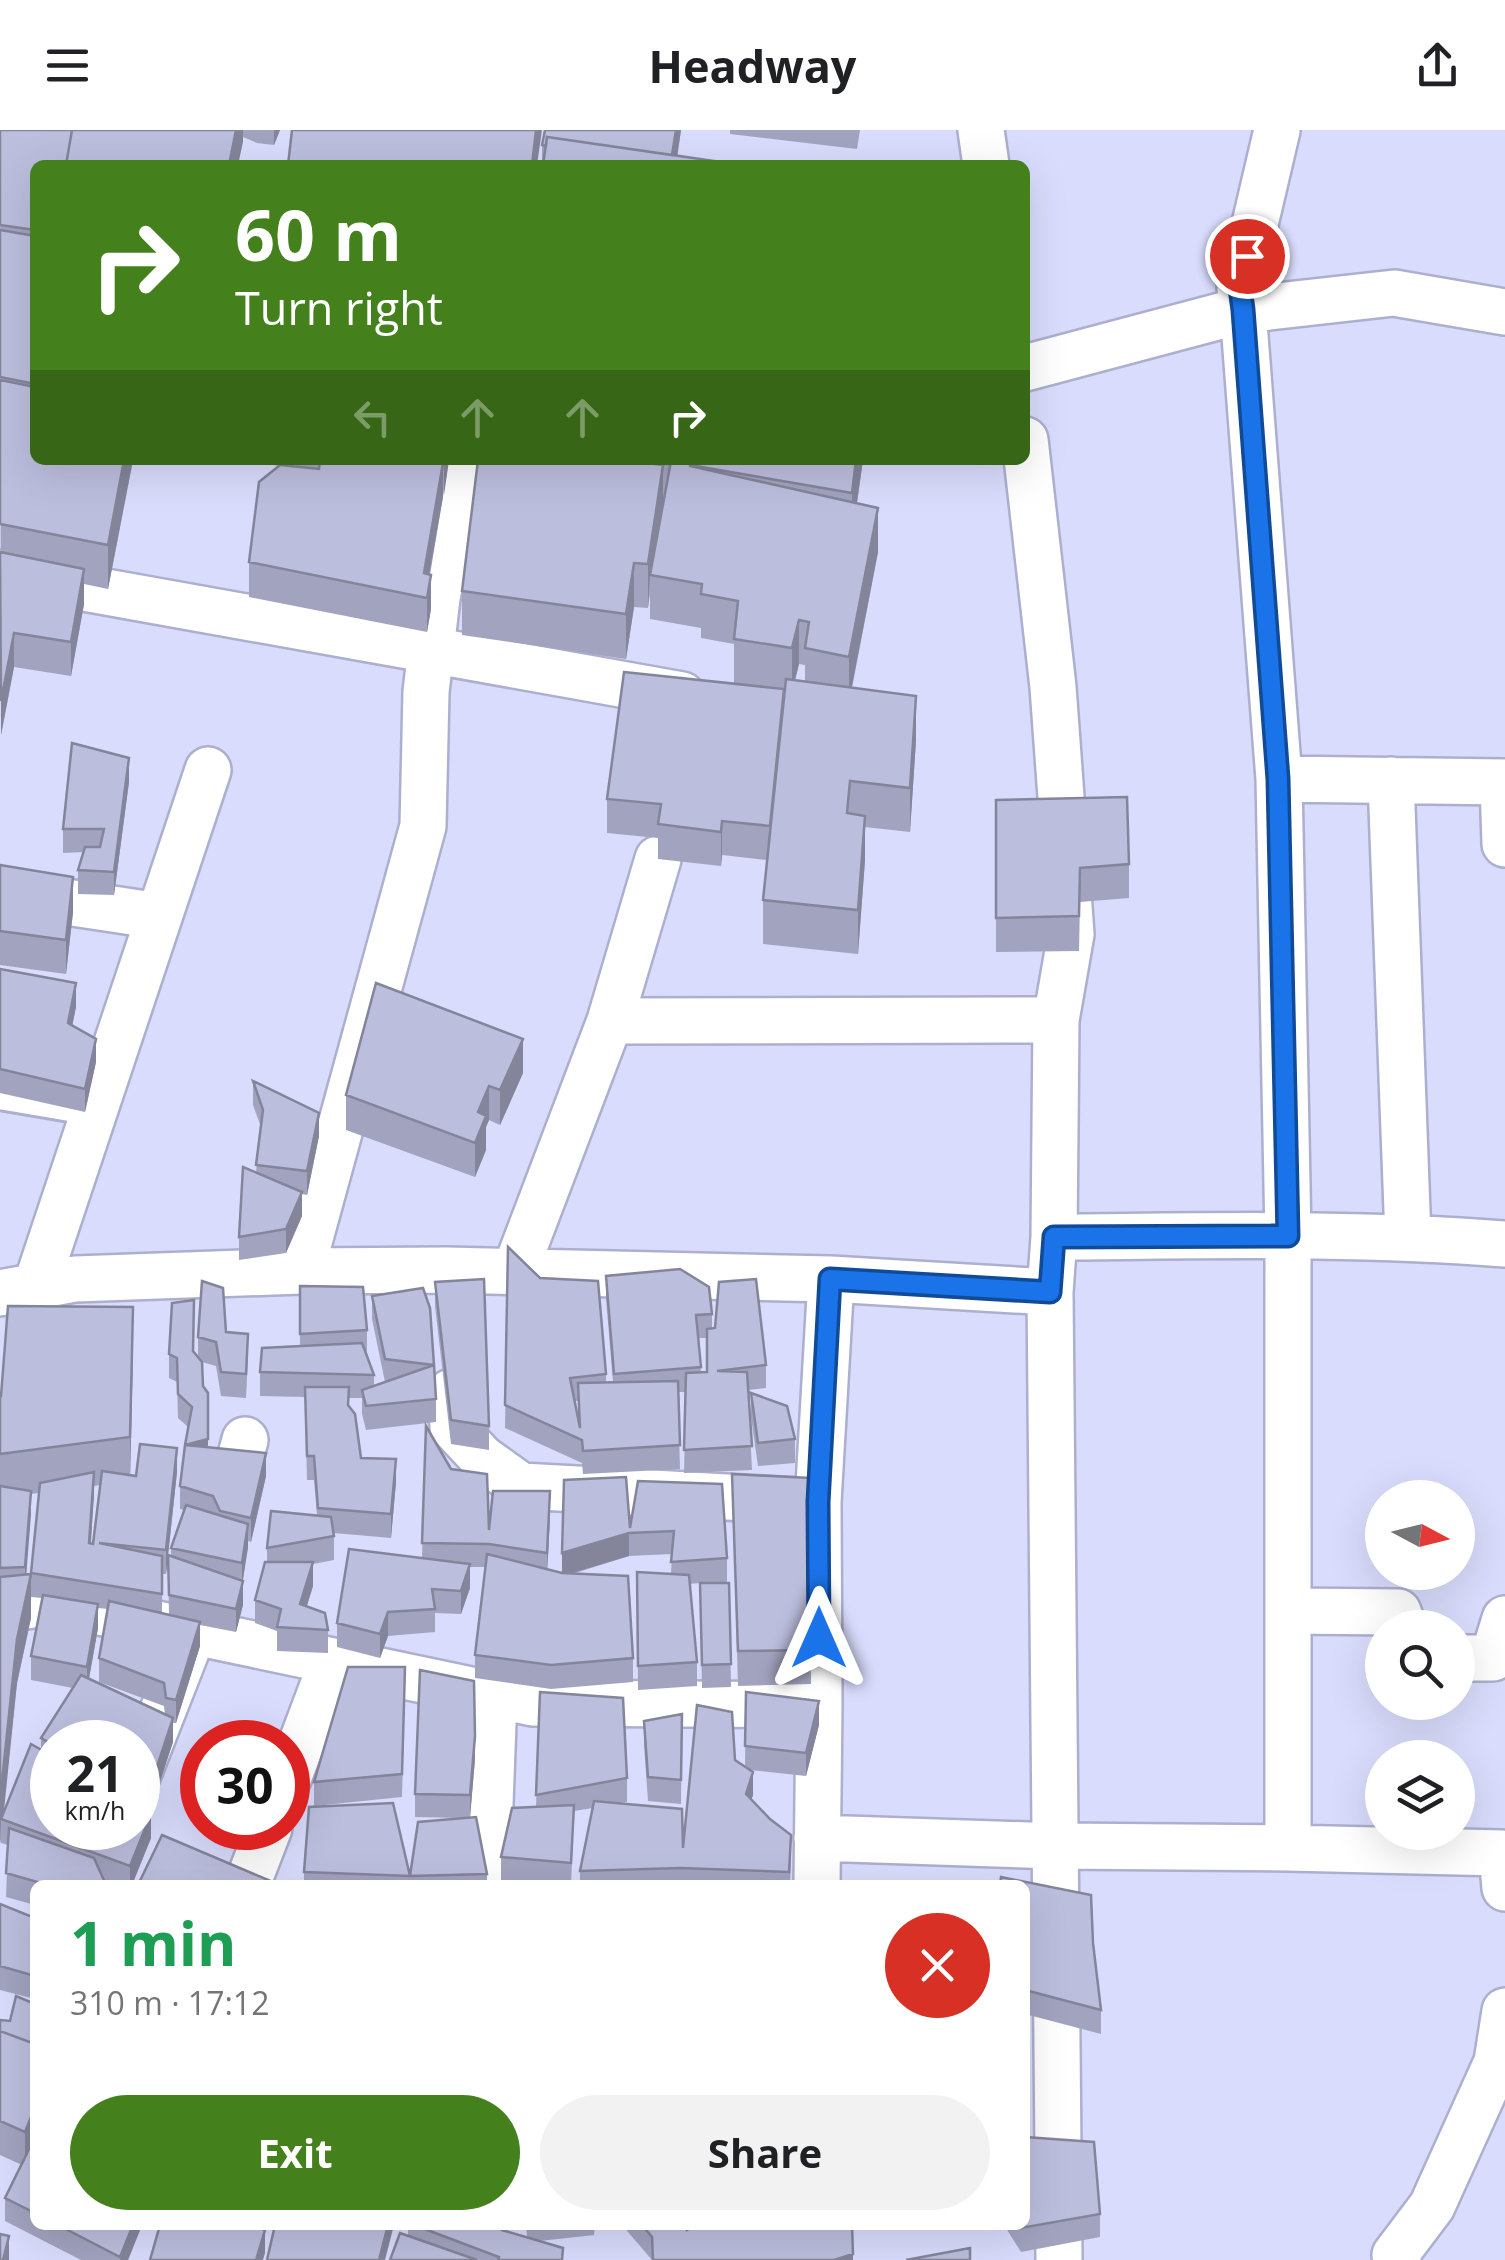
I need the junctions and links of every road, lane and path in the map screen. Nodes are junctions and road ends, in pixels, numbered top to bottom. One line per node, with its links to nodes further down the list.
1 (981, 130): 3 (street)
2 (1277, 130): 4 (street)
3 (985, 160)
4 (1243, 310): 5 (street); 6 (street); 13 (street)
5 (1505, 312)
6 (1030, 367)
7 (462, 465): 10 (street)
8 (1028, 465): 20 (street)
9 (0, 573): 10 (street)
10 (431, 648): 11 (street); 29 (street)
11 (715, 701)
12 (208, 770): 19 (street)
13 (1278, 779): 14 (street); 24 (street)
14 (1391, 780): 15 (street); 26 (street)
15 (1504, 782): 16 (street)
16 (1505, 844)
17 (658, 858): 21 (street)
18 (0, 892): 19 (street)
19 (160, 916): 23 (street)
20 (1056, 1020): 21 (street); 25 (street)
21 (610, 1021): 28 (street)
22 (0, 1098): 23 (lane)
23 (94, 1114): 31 (street)
24 (1288, 1236): 25 (street); 26 (street); 38 (street)
25 (1054, 1237): 32 (street)
26 (1408, 1238): 27 (street)
27 (1505, 1244)
28 (515, 1270): 30 (street); 33 (street)
29 (301, 1272): 31 (street); 33 (street)
30 (830, 1279): 32 (street); 35 (street)
31 (18, 1290)
32 (1050, 1292): 49 (street)
33 (448, 1309): 35 (street)
34 (245, 1440): 36 (street)
35 (818, 1502): 45 (street)
36 (215, 1551)
37 (0, 1610): 40 (street)
38 (1288, 1611): 39 (street); 50 (street)
39 (1365, 1612)
40 (198, 1616): 43 (street); 46 (street)
41 (1505, 1619): 42 (street)
42 (1475, 1658)
43 (332, 1662): 44 (street); 47 (street)
44 (494, 1696): 45 (street); 53 (street)
45 (819, 1705): 48 (street)
46 (159, 1720)
47 (310, 1720)
48 (818, 1838): 49 (street); 54 (street)
49 (1056, 1846): 50 (street); 57 (street)
50 (1288, 1848): 55 (street)
51 (261, 1850): 52 (street)
52 (249, 1880)
53 (487, 1880)
54 (816, 1880)
55 (1505, 1888)
56 (1505, 2011): 58 (street)
57 (1060, 2260)
58 (1398, 2260)

